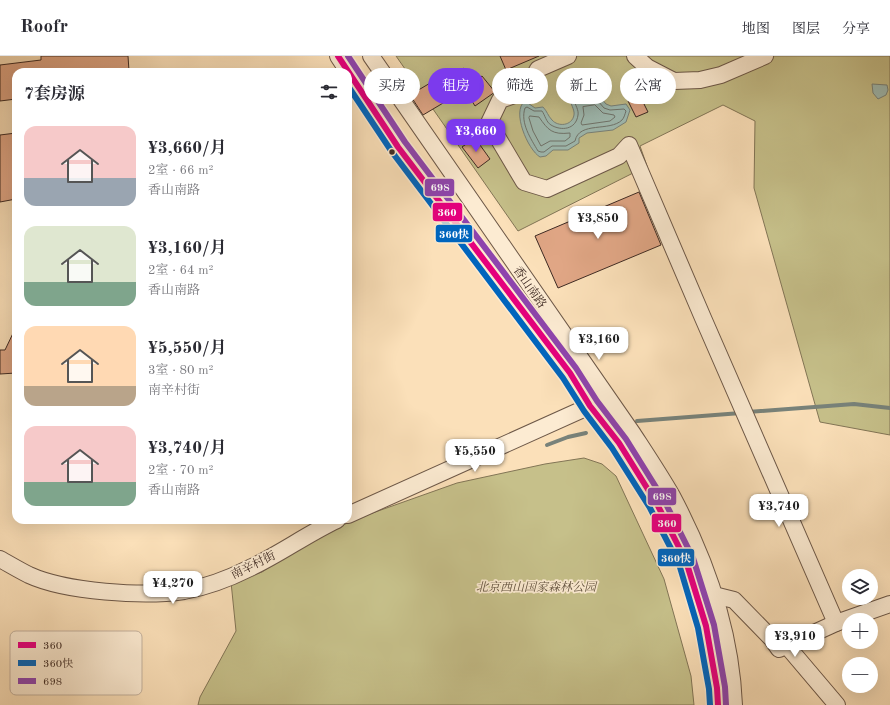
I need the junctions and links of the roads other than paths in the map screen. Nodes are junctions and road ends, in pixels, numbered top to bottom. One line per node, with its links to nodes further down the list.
1 (338, 56): 6 (street, 香山南路)
2 (371, 56): 12 (street, 香山南路)
3 (568, 56): 14 (street)
4 (635, 56): 5 (street)
5 (765, 56)
6 (346, 68)
7 (352, 77): 8 (street, 香山南路)
8 (590, 406): 9 (street); 16 (street, 香山南路)
9 (352, 513)
10 (331, 524): 11 (street, 南辛村街)
11 (0, 559)
12 (714, 595): 15 (street); 17 (street, 香山南路)
13 (890, 604): 14 (street)
14 (836, 623): 15 (street)
15 (787, 646): 18 (street)
16 (718, 705)
17 (734, 705)
18 (837, 705)

